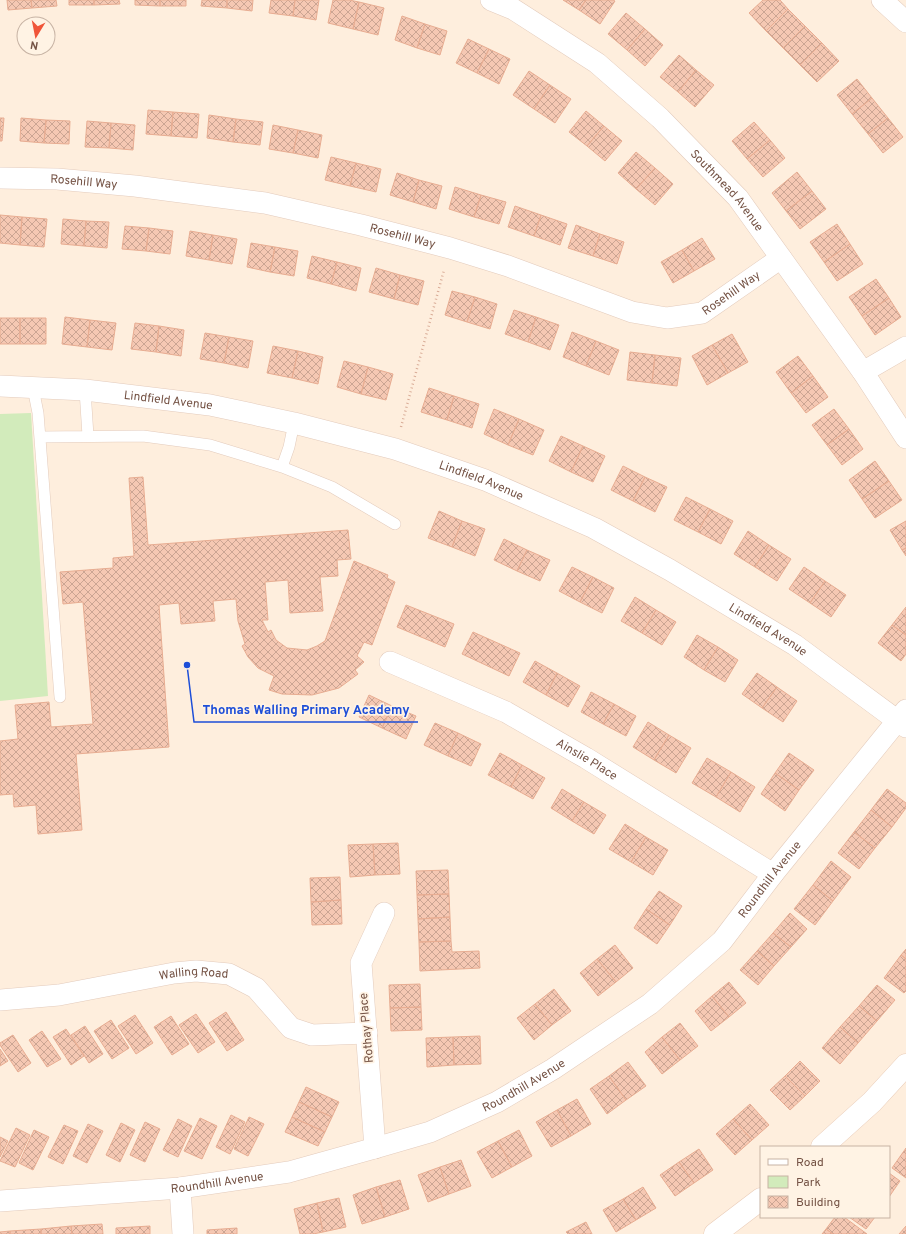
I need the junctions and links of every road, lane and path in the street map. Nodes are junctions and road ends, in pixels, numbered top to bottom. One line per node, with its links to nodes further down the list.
1 (491, 0): 6 (street, Southmead Avenue)
2 (882, 0): 3 (street)
3 (906, 22)
4 (0, 178): 5 (street, Rosehill Way)
5 (450, 248): 6 (street, Rosehill Way); 16 (path)
6 (781, 258): 8 (street, Southmead Avenue)
7 (906, 348): 8 (street)
8 (862, 372): 15 (street, Southmead Avenue)
9 (0, 386): 10 (street, Lindfield Avenue)
10 (33, 388): 11 (street, Lindfield Avenue); 14 (lane)
11 (85, 390): 12 (street, Lindfield Avenue); 13 (lane)
12 (294, 423): 16 (street, Lindfield Avenue); 17 (lane)
13 (88, 436): 14 (lane); 17 (lane)
14 (40, 437): 20 (lane)
15 (906, 438)
16 (396, 449): 21 (street, Lindfield Avenue)
17 (282, 467): 18 (lane)
18 (395, 524)
19 (390, 662): 22 (street, Ainslie Place)
20 (60, 697)
21 (903, 719): 22 (street, Roundhill Avenue)
22 (774, 874): 28 (street, Roundhill Avenue)
23 (384, 913): 25 (street, Rothay Place)
24 (0, 1000): 25 (street, Walling Road)
25 (367, 1033): 28 (street, Rothay Place)
26 (906, 1065): 27 (street)
27 (823, 1146)
28 (376, 1148): 29 (street, Roundhill Avenue)
29 (180, 1188): 31 (street, Roundhill Avenue); 32 (street)
30 (760, 1200): 33 (street)
31 (0, 1201)
32 (183, 1234)
33 (715, 1234)

